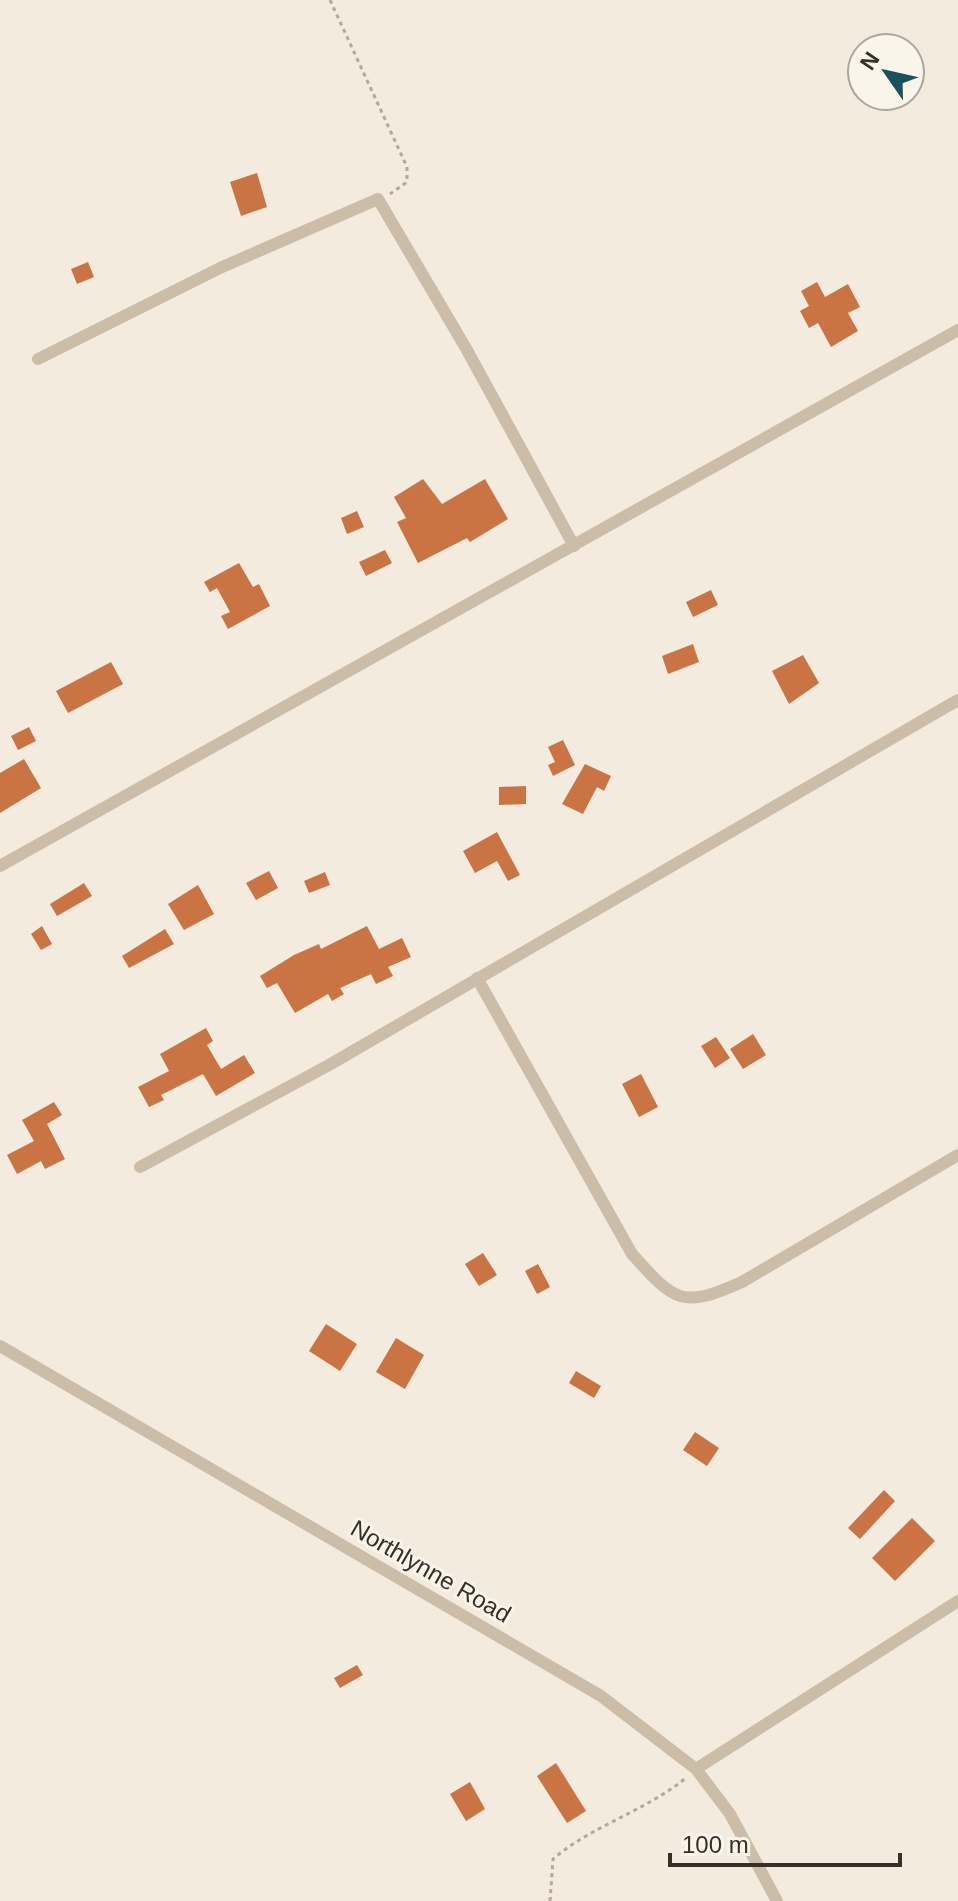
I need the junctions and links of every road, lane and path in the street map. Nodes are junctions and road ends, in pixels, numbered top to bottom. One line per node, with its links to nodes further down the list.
1 (330, 0): 2 (path)
2 (378, 199): 4 (street); 5 (street)
3 (958, 330): 5 (street)
4 (38, 359)
5 (574, 546): 7 (street)
6 (958, 700): 8 (street)
7 (0, 866)
8 (477, 978): 9 (street); 10 (street)
9 (958, 1155)
10 (140, 1167)
11 (0, 1346): 13 (street, Northlynne Road)
12 (958, 1601): 13 (street)
13 (696, 1769): 14 (path); 15 (street, Northlynne Road)
14 (550, 1901)
15 (777, 1901)

